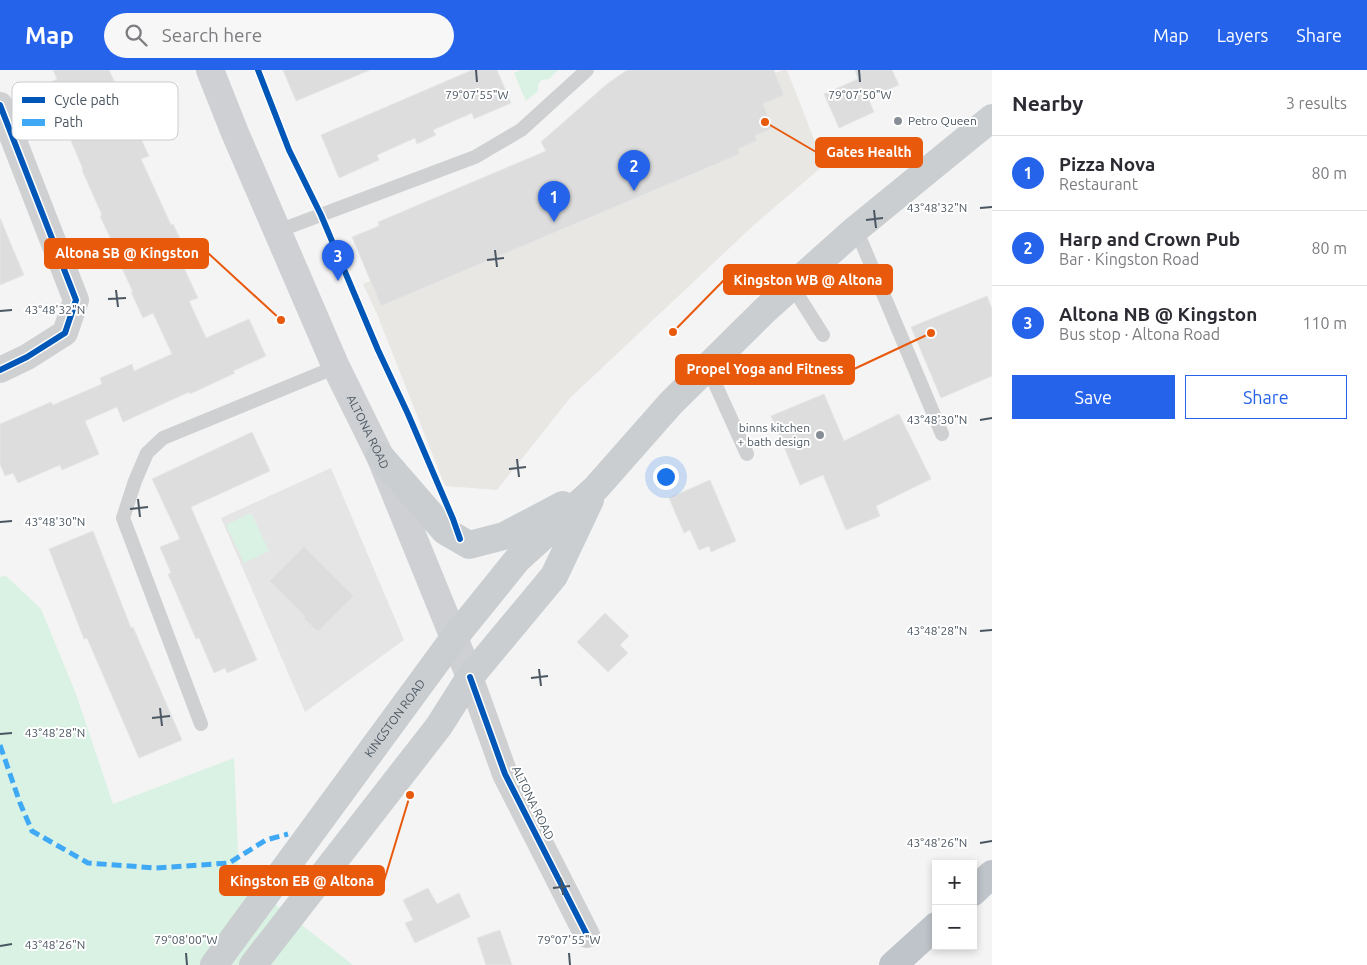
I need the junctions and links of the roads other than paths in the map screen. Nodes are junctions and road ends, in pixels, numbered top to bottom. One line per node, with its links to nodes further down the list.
1 (586, 70): 8 (lane)
2 (212, 71): 8 (main road, ALTONA ROAD)
3 (0, 106): 5 (street)
4 (992, 118): 7 (main road, KINGSTON ROAD)
5 (12, 137)
6 (13, 140): 13 (street)
7 (856, 229): 9 (main road, KINGSTON ROAD); 14 (lane)
8 (278, 231): 12 (main road, ALTONA ROAD)
9 (792, 286): 10 (lane); 11 (main road, KINGSTON ROAD)
10 (823, 335)
11 (707, 366): 15 (lane); 17 (main road, KINGSTON ROAD)
12 (336, 367): 16 (main road, ALTONA ROAD); 20 (lane)
13 (0, 370)
14 (942, 434)
15 (747, 454)
16 (380, 456): 17 (main road); 18 (main road, ALTONA ROAD)
17 (596, 488): 18 (main road, KINGSTON ROAD); 19 (main road, KINGSTON ROAD)
18 (454, 638): 19 (main road, ALTONA ROAD); 26 (main road, KINGSTON ROAD)
19 (470, 677): 24 (street, ALTONA ROAD); 25 (main road, KINGSTON ROAD)
20 (201, 724)
21 (992, 874): 22 (highway)
22 (977, 888)
23 (932, 930): 27 (highway)
24 (586, 935)
25 (257, 959)
26 (214, 965)
27 (893, 965)

